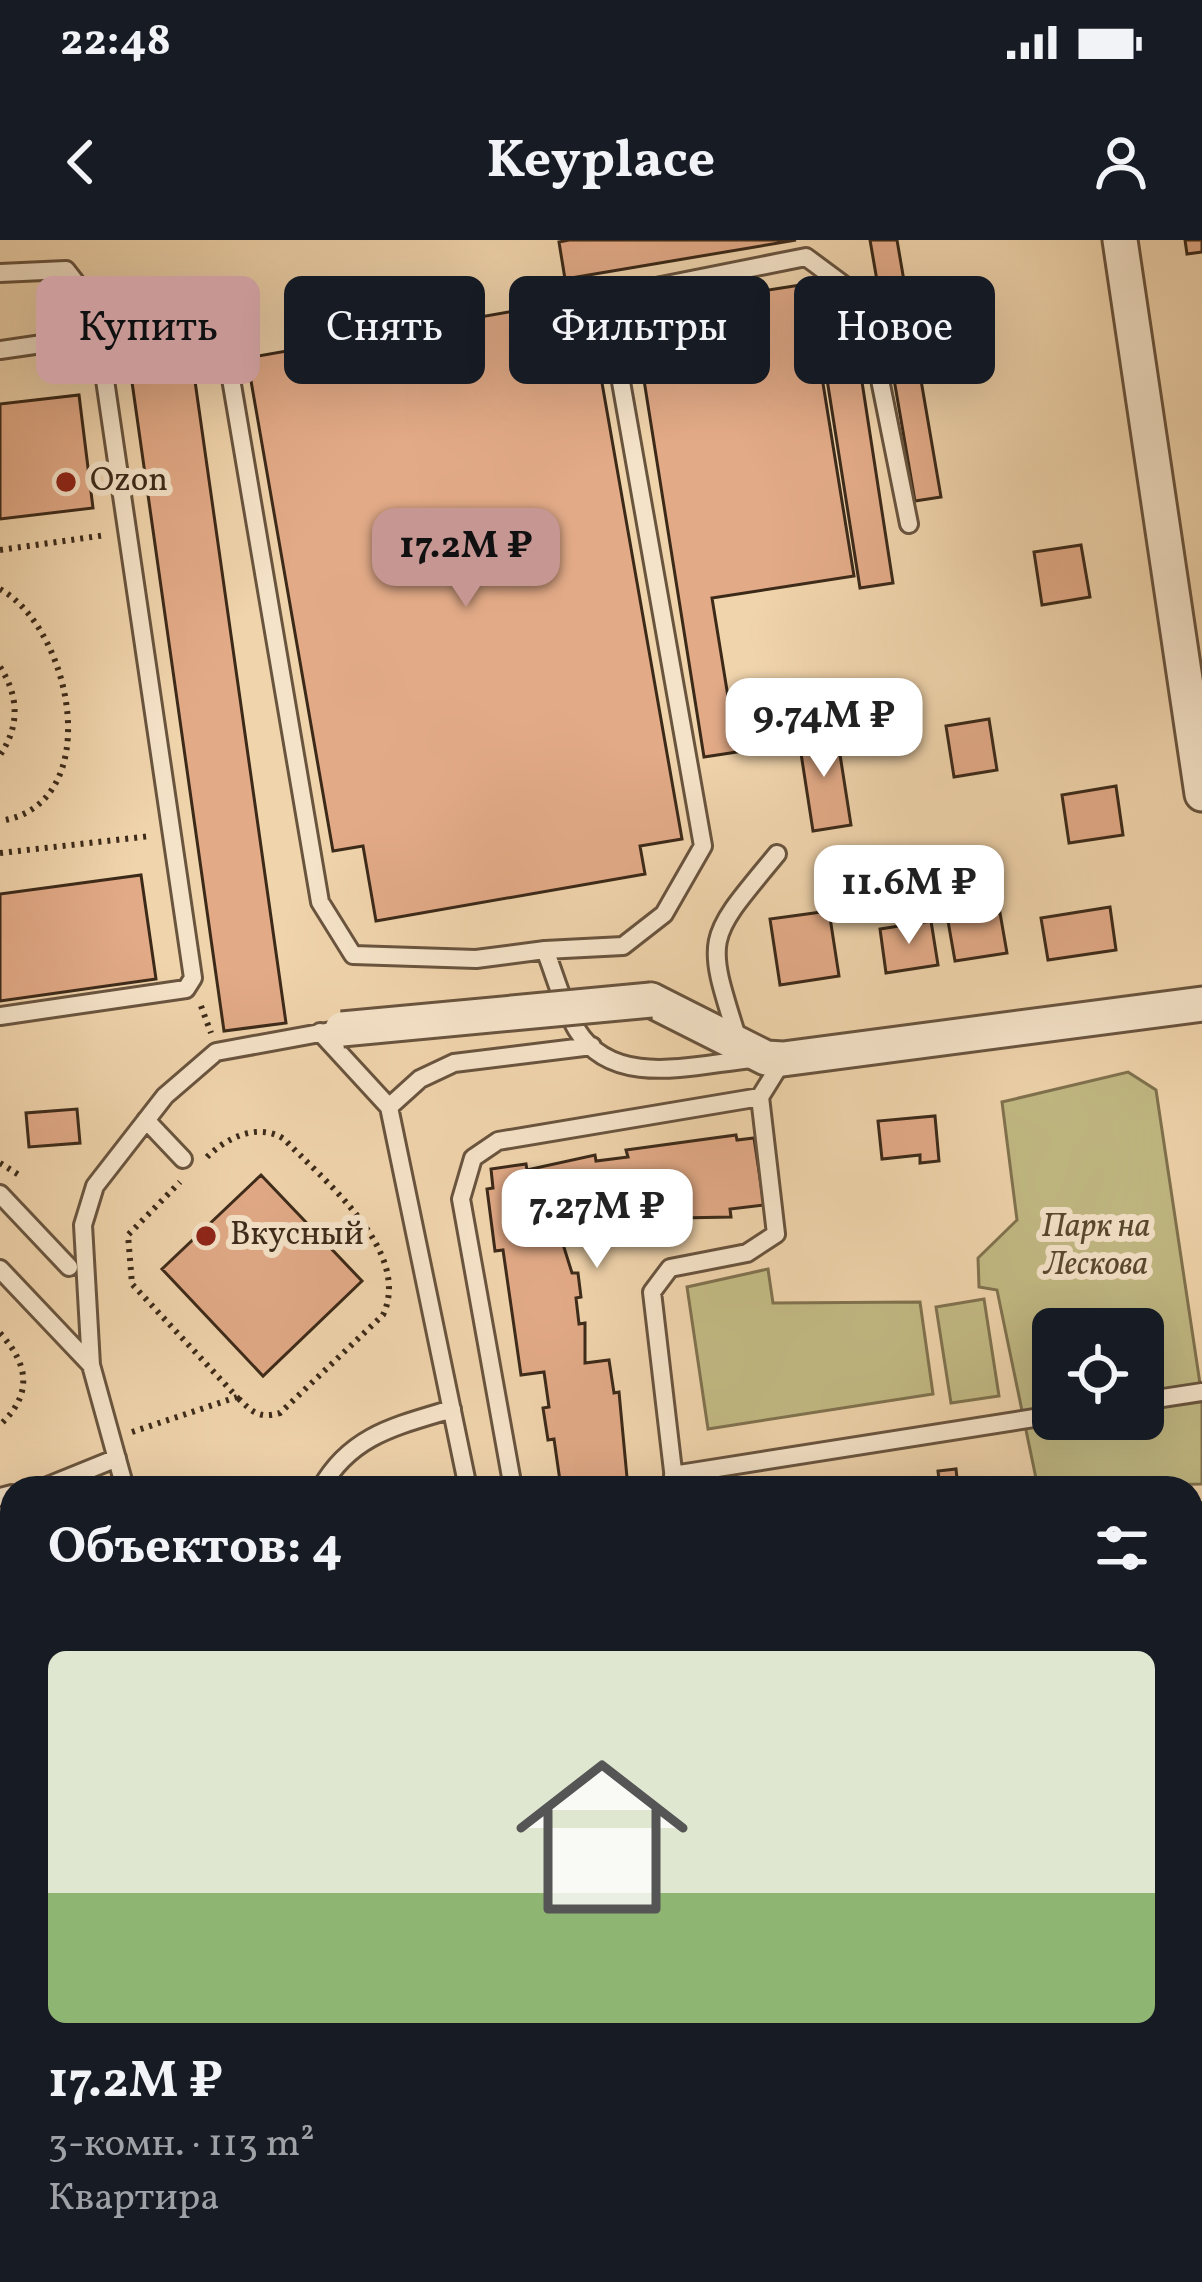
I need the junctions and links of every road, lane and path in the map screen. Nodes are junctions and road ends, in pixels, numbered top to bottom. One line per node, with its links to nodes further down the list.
1 (1120, 240): 12 (street)
2 (0, 273): 3 (lane)
3 (71, 276)
4 (0, 350): 7 (lane)
5 (232, 384): 17 (lane)
6 (909, 524): 17 (lane)
7 (128, 532): 8 (path); 14 (lane)
8 (0, 550)
9 (0, 590): 13 (path)
10 (0, 667): 11 (path)
11 (0, 755)
12 (1202, 794)
13 (0, 821)
14 (172, 833): 15 (path); 19 (lane)
15 (0, 853)
16 (777, 854): 22 (lane)
17 (545, 950): 21 (lane)
18 (1202, 1004): 22 (street)
19 (0, 1016)
20 (331, 1030): 22 (street, bridge); 24 (lane); 25 (lane)
21 (592, 1046): 22 (lane); 24 (lane)
22 (763, 1054): 23 (lane)
23 (760, 1097): 44 (lane); 45 (lane)
24 (388, 1107): 35 (lane)
25 (146, 1120): 26 (lane); 31 (lane)
26 (183, 1159)
27 (0, 1194): 28 (lane)
28 (69, 1267)
29 (0, 1269): 31 (lane)
30 (0, 1333): 37 (path)
31 (91, 1365): 38 (lane)
32 (1202, 1392): 34 (lane)
33 (237, 1397): 33 (path); 38 (path)
34 (1164, 1398)
35 (452, 1409): 42 (lane); 43 (lane)
36 (1032, 1419): 46 (lane)
37 (0, 1425)
38 (112, 1439): 39 (lane)
39 (117, 1458): 40 (lane); 41 (lane)
40 (73, 1476)
41 (121, 1476)
42 (328, 1476)
43 (466, 1476)
44 (511, 1476)
45 (673, 1476)
46 (703, 1476)

